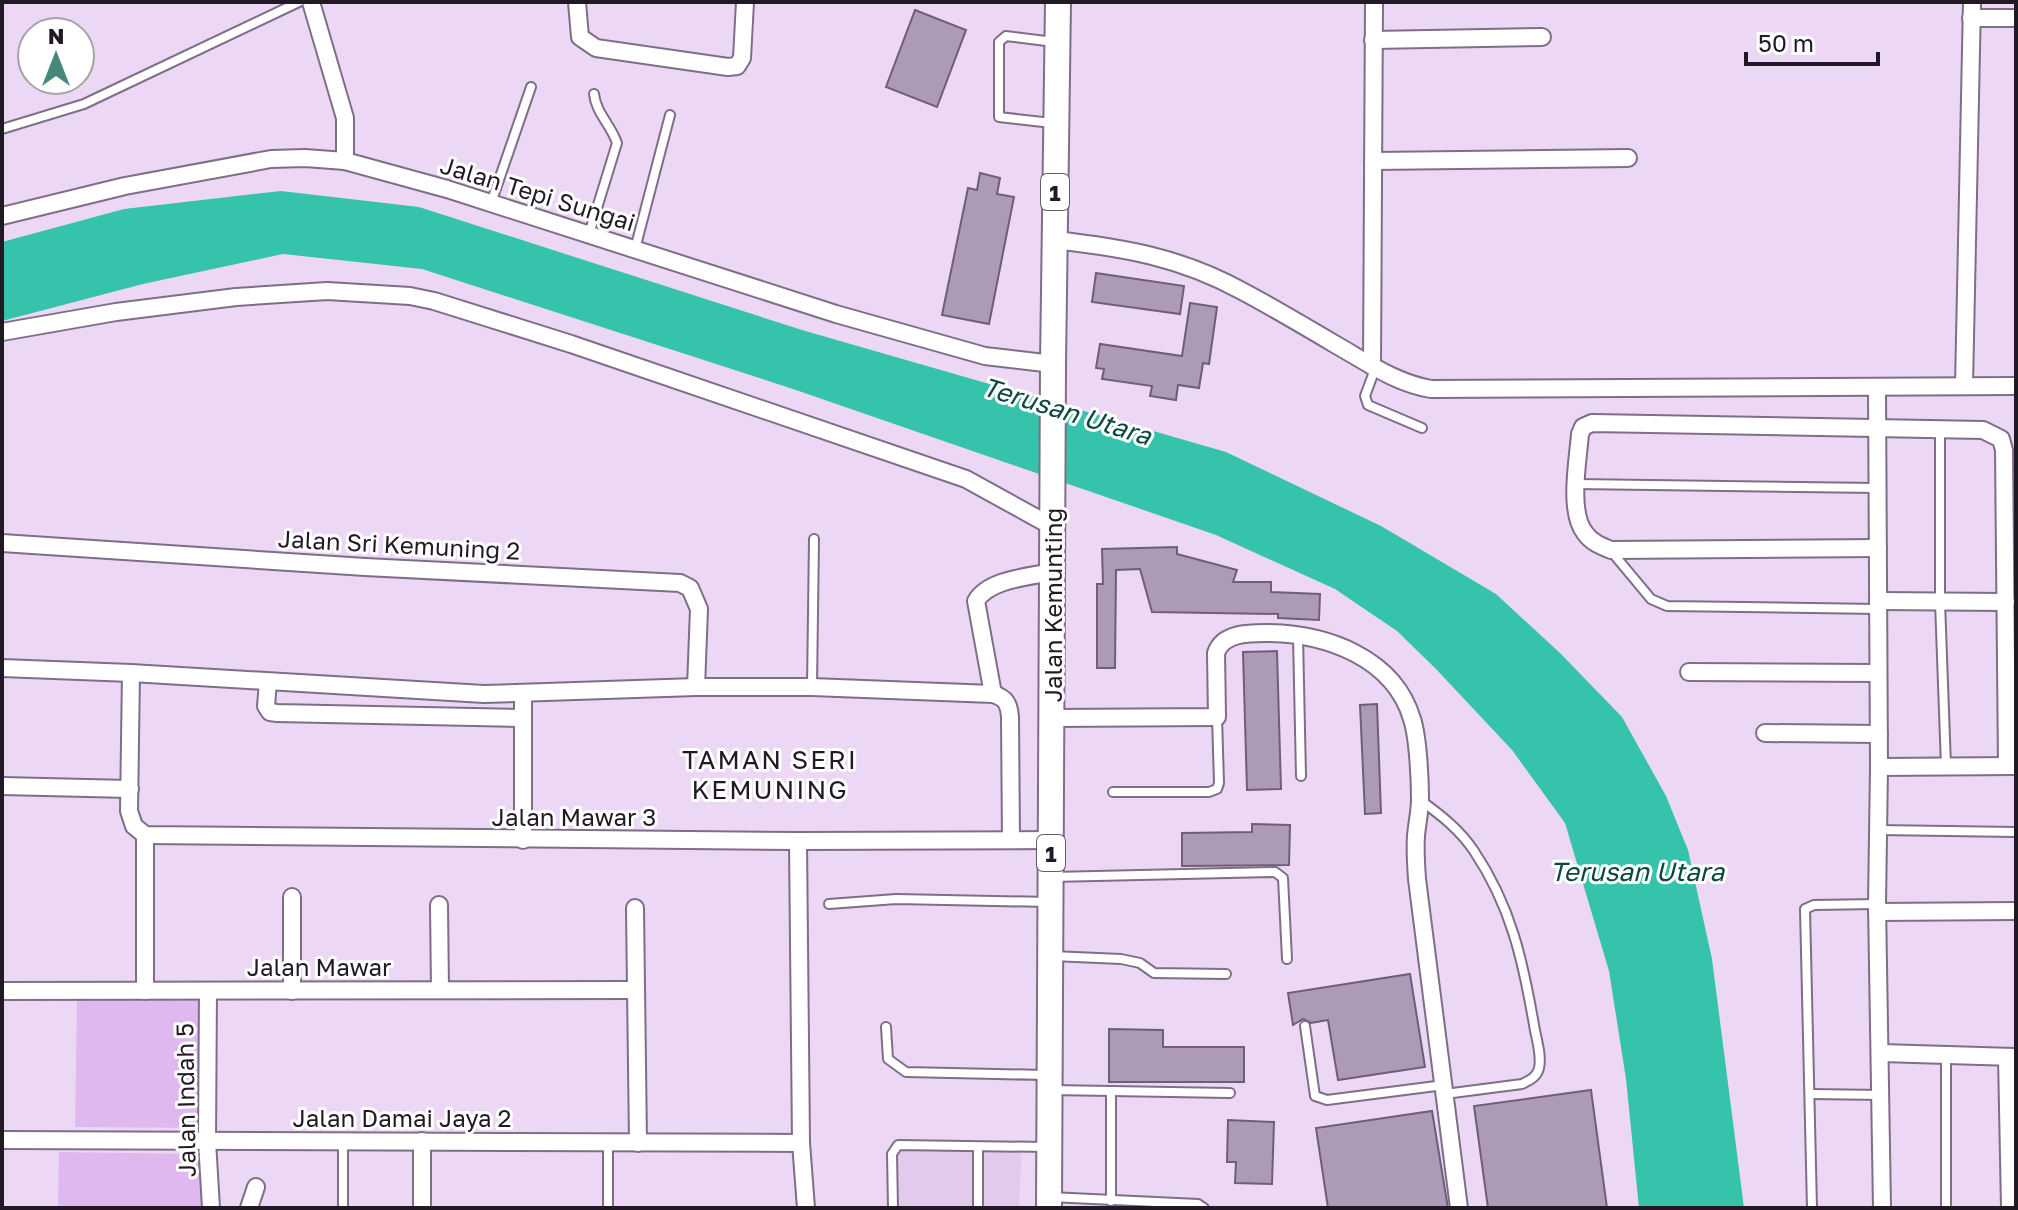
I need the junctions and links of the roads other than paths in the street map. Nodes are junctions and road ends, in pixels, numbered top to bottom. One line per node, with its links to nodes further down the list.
1 (299, 2): 16 (lane)
2 (311, 2): 18 (street)
3 (577, 2): 4 (street)
4 (745, 2)
5 (1058, 2): 11 (main road, Jalan Kemunting / 1)
6 (1374, 2): 10 (street)
7 (1972, 10): 8 (street); 28 (street)
8 (2016, 18)
9 (1542, 37): 10 (street)
10 (1373, 40): 19 (street)
11 (1058, 42): 15 (main road, Jalan Kemunting / 1); 15 (lane)
12 (531, 87): 20 (lane)
13 (594, 94): 22 (lane)
14 (670, 115): 24 (lane)
15 (1057, 123): 23 (main road, Jalan Kemunting / 1)
16 (2, 129)
17 (1628, 158): 19 (street)
18 (345, 161): 20 (street, Jalan Tepi Sungai); 21 (street, Jalan Tepi Sungai)
19 (1373, 161): 26 (street)
20 (491, 203): 22 (street, Jalan Tepi Sungai)
21 (2, 216)
22 (589, 234): 24 (street, Jalan Tepi Sungai)
23 (1055, 240): 26 (street); 27 (main road, Jalan Kemunting / 1)
24 (635, 249): 27 (street, Jalan Tepi Sungai)
25 (2, 332): 37 (street)
26 (1374, 368): 30 (street); 31 (lane)
27 (1053, 373): 37 (main road, Jalan Kemunting / 1)
28 (1964, 386): 29 (street); 30 (street)
29 (2016, 386)
30 (1877, 388): 32 (street)
31 (1422, 428)
32 (1876, 428): 33 (street); 34 (street); 35 (street)
33 (1940, 430): 36 (street); 44 (lane)
34 (1576, 484): 35 (lane); 41 (street)
35 (1877, 488): 40 (street)
36 (2010, 524): 43 (street)
37 (1053, 527): 42 (main road, Jalan Kemunting / 1)
38 (814, 539): 54 (lane)
39 (2, 543): 53 (street, Jalan Sri Kemuning 2)
40 (1878, 548): 41 (street); 45 (street)
41 (1611, 550): 45 (lane)
42 (1052, 572): 56 (street); 60 (main road, Jalan Kemunting / 1)
43 (2009, 591): 44 (street); 47 (street)
44 (1940, 602): 45 (street); 63 (lane)
45 (1878, 605): 51 (street)
46 (1298, 635): 58 (street); 66 (lane); 70 (street)
47 (2011, 645): 57 (street)
48 (2, 668): 50 (street)
49 (1689, 672): 51 (street)
50 (131, 673): 52 (street); 68 (street)
51 (1878, 673): 62 (street)
52 (268, 682): 55 (street); 59 (street)
53 (696, 687): 54 (street); 55 (street)
54 (812, 687): 56 (street)
55 (523, 694): 59 (street)
56 (993, 694): 75 (street)
57 (2011, 716): 64 (street)
58 (1217, 717): 60 (street); 69 (lane)
59 (523, 718): 74 (street)
60 (1052, 718): 76 (main road, Jalan Kemunting / 1)
61 (1765, 733): 62 (street)
62 (1879, 734): 65 (street)
63 (1946, 766): 64 (street); 65 (street)
64 (2011, 766)
65 (1879, 767): 71 (street)
66 (1301, 776)
67 (2, 786): 68 (street)
68 (130, 789): 73 (street)
69 (1113, 792)
70 (1420, 800): 100 (street); 100 (lane)
71 (1878, 830): 72 (lane); 83 (street)
72 (2016, 832)
73 (145, 835): 74 (street, Jalan Mawar 3); 91 (street)
74 (523, 840): 77 (street, Jalan Mawar 3)
75 (1011, 840): 76 (street, Jalan Mawar 3); 77 (street, Jalan Mawar 3)
76 (1051, 840): 78 (main road, Jalan Kemunting / 1)
77 (798, 841): 112 (street)
78 (1051, 890): 80 (lane); 85 (main road, Jalan Kemunting / 1); 86 (lane)
79 (292, 897): 93 (street)
80 (829, 904)
81 (439, 905): 88 (street)
82 (635, 908): 89 (street)
83 (1877, 908): 84 (street); 96 (street); 103 (lane)
84 (2016, 911)
85 (1051, 956): 87 (lane); 99 (main road, Jalan Kemunting / 1)
86 (1287, 959)
87 (1226, 974)
88 (440, 990): 89 (street, Jalan Mawar); 93 (street, Jalan Mawar)
89 (636, 990): 111 (street)
90 (2, 991): 91 (street, Jalan Mawar)
91 (145, 991): 92 (street, Jalan Mawar)
92 (208, 991): 93 (street, Jalan Mawar); 107 (street, Jalan Indah 5)
93 (292, 991)
94 (1305, 1026): 100 (lane)
95 (886, 1027): 99 (lane)
96 (1881, 1053): 97 (street); 104 (street)
97 (1946, 1055): 98 (street); 131 (lane)
98 (2012, 1057): 105 (street)
99 (1050, 1083): 101 (lane); 113 (main road, Jalan Kemunting / 1)
100 (1445, 1090): 128 (street)
101 (1111, 1092): 102 (lane); 116 (lane)
102 (1230, 1093)
103 (1811, 1094): 104 (lane); 129 (lane)
104 (1882, 1095): 130 (street)
105 (2013, 1135): 118 (street)
106 (2, 1140): 107 (street, Jalan Damai Jaya 2)
107 (207, 1141): 108 (street, Jalan Damai Jaya 2); 119 (street, Jalan Indah 5)
108 (343, 1141): 109 (street, Jalan Damai Jaya 2); 121 (lane)
109 (422, 1141): 110 (street, Jalan Damai Jaya 2); 122 (street)
110 (608, 1142): 111 (street, Jalan Damai Jaya 2); 123 (lane)
111 (638, 1143): 112 (street, Jalan Damai Jaya 2)
112 (801, 1143): 124 (street)
113 (1050, 1147): 114 (lane); 117 (main road, Jalan Kemunting / 1)
114 (978, 1148): 125 (lane); 126 (lane)
115 (256, 1187): 120 (street)
116 (1111, 1201): 117 (lane); 127 (lane)
117 (1049, 1203)
118 (2012, 1204)
119 (211, 1208)
120 (249, 1208)
121 (343, 1208)
122 (422, 1208)
123 (608, 1208)
124 (806, 1208)
125 (893, 1208)
126 (978, 1208)
127 (1204, 1208)
128 (1459, 1208)
129 (1812, 1208)
130 (1882, 1208)
131 (1946, 1208)

